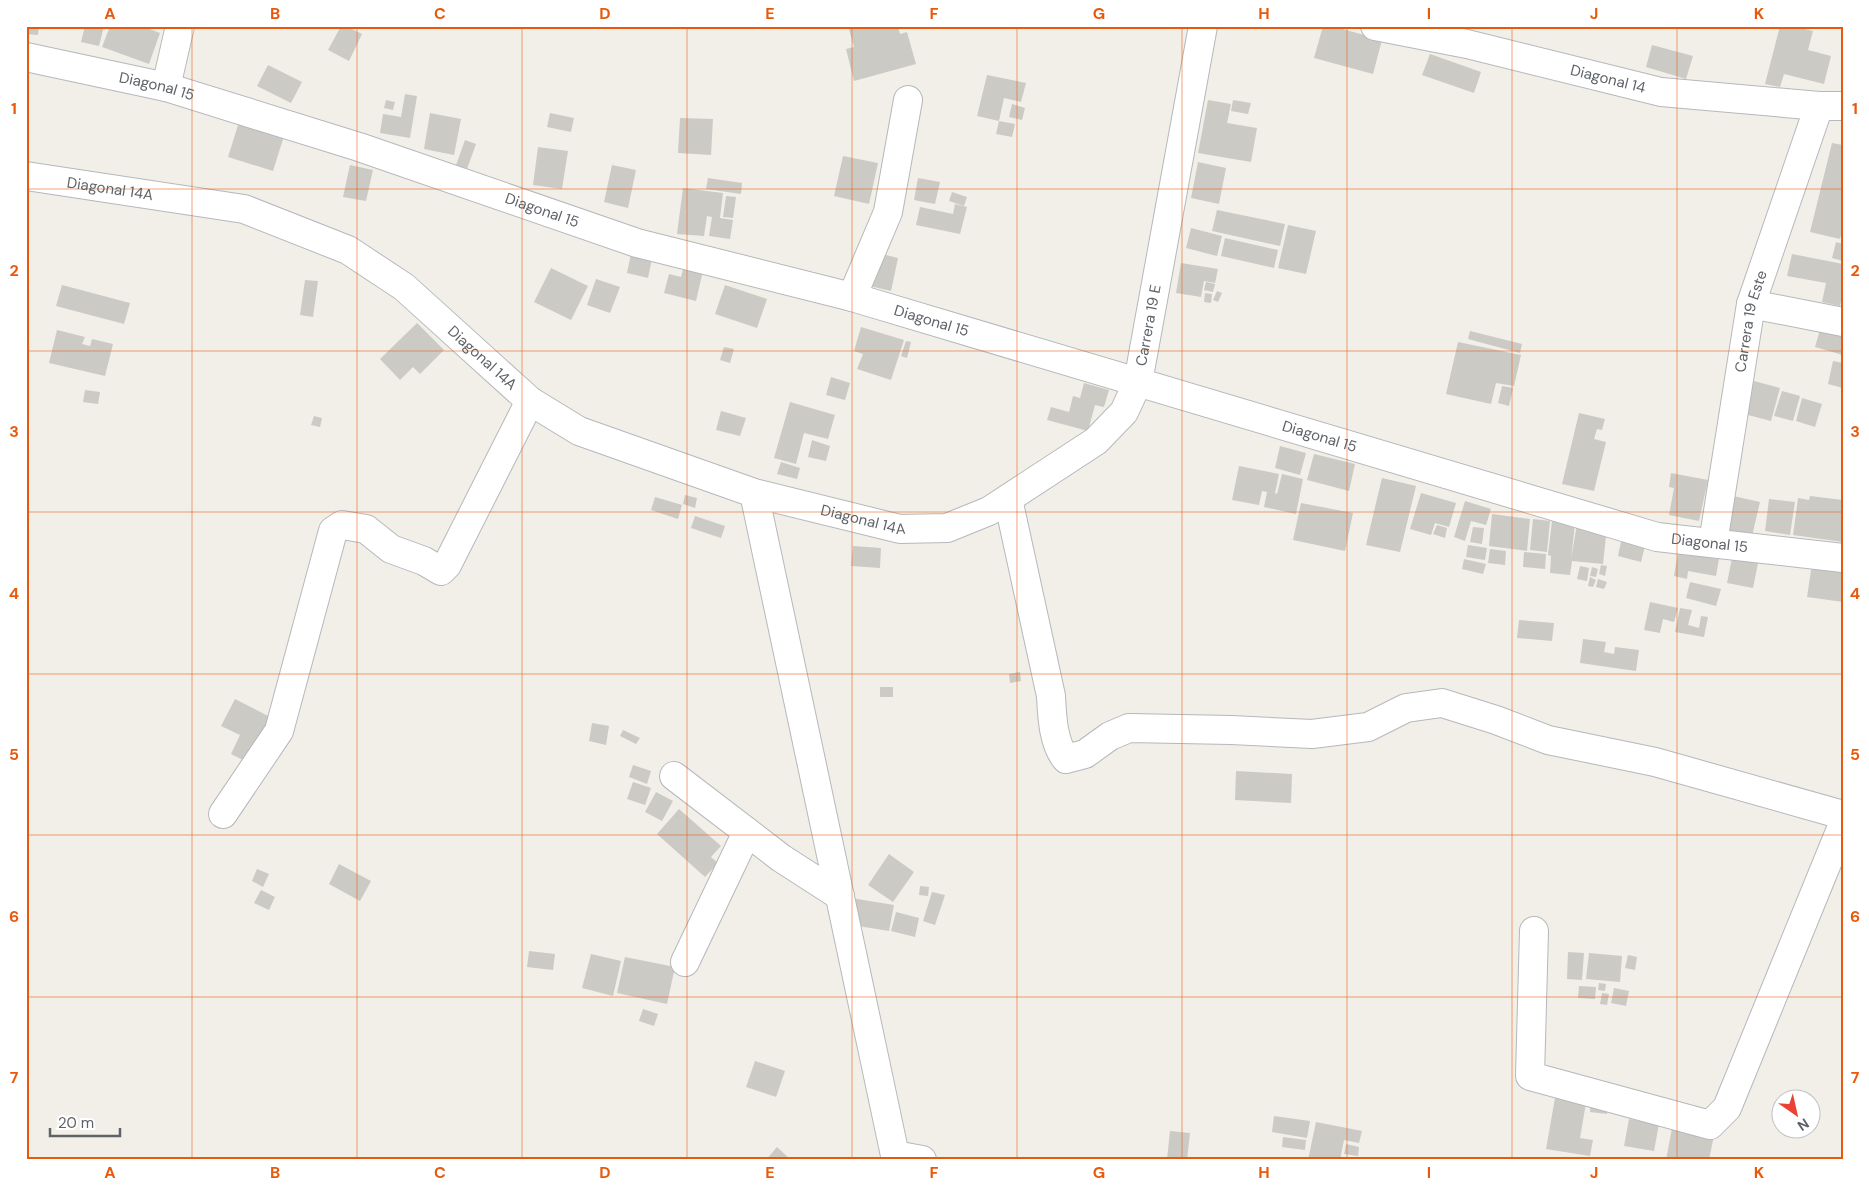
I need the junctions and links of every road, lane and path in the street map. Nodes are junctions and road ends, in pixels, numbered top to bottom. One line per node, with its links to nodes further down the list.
1 (180, 26): 5 (street)
2 (1203, 26): 12 (street, Carrera 19 E)
3 (1375, 26): 7 (street, Diagonal 14)
4 (26, 57): 5 (street, Diagonal 15)
5 (166, 87): 9 (street, Diagonal 15)
6 (908, 100): 9 (street)
7 (1831, 106): 10 (street, Carrera 19 Este)
8 (26, 176): 13 (street, Diagonal 14A)
9 (852, 297): 12 (street, Diagonal 15)
10 (1751, 304): 11 (street); 17 (street, Carrera 19 Este)
11 (1843, 322)
12 (1138, 382): 15 (street, Carrera 19 E); 17 (street, Diagonal 15)
13 (530, 401): 14 (street, Diagonal 14A); 20 (street)
14 (754, 493): 16 (street, Diagonal 14A); 24 (street)
15 (1008, 499): 16 (street, Carrera 19 E); 21 (street)
16 (947, 528)
17 (1713, 543): 18 (street, Diagonal 15)
18 (1843, 558)
19 (674, 776): 23 (street)
20 (223, 814)
21 (1843, 814)
22 (1843, 824): 25 (street)
23 (748, 832): 24 (street); 26 (street)
24 (840, 896): 27 (street)
25 (1534, 931)
26 (685, 962)
27 (895, 1157): 28 (street)
28 (922, 1160)

